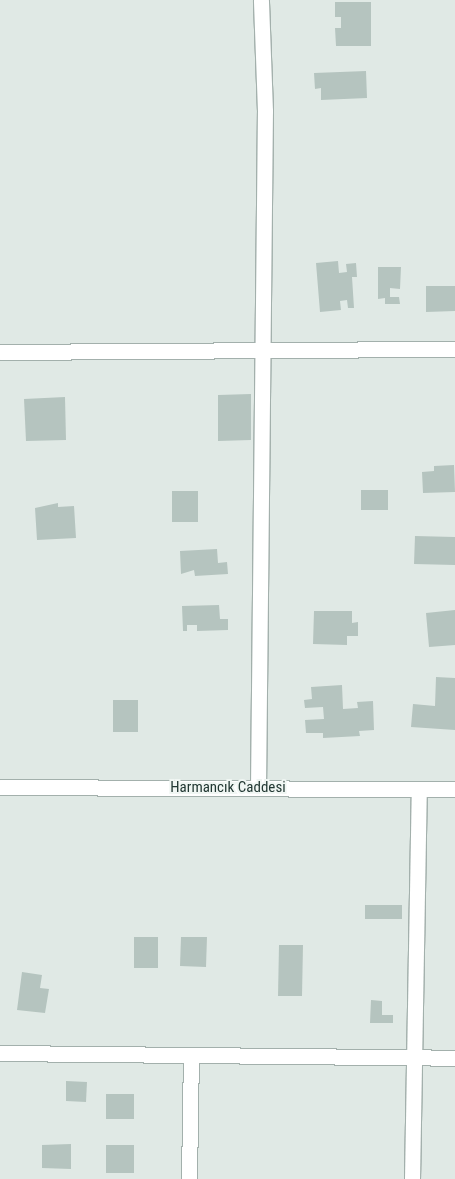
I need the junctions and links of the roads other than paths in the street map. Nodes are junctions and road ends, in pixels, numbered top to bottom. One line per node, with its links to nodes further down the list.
1 (261, 0): 3 (street)
2 (455, 349): 3 (street)
3 (264, 350): 4 (street); 6 (street)
4 (0, 352)
5 (0, 787): 6 (street, Harmancık Caddesi)
6 (258, 788): 7 (street, Harmancık Caddesi)
7 (419, 789): 8 (street, Harmancık Caddesi); 11 (street)
8 (455, 789)
9 (0, 1053): 10 (street)
10 (191, 1055): 11 (street); 13 (street)
11 (413, 1057): 12 (street); 14 (street)
12 (455, 1058)
13 (189, 1179)
14 (412, 1179)

